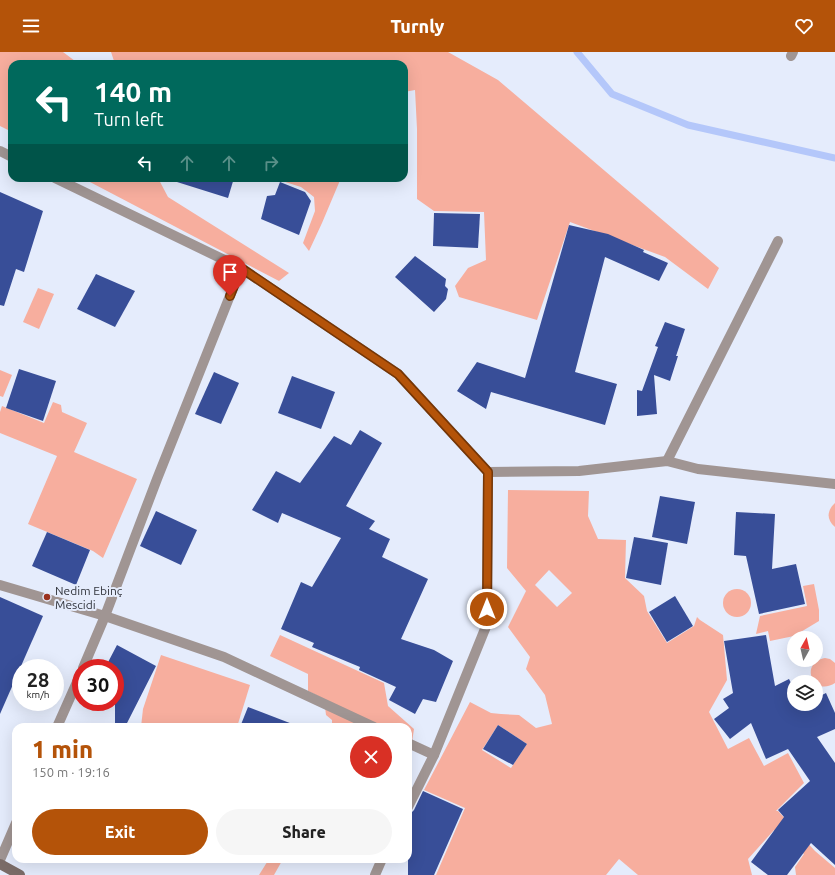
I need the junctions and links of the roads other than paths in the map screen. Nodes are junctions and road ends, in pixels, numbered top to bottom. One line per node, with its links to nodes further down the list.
1 (63, 182): 3 (street)
2 (778, 241): 4 (street)
3 (241, 268): 5 (street); 8 (street)
4 (667, 461): 5 (street); 6 (street)
5 (488, 472): 14 (street)
6 (835, 484)
7 (0, 585): 8 (street)
8 (105, 616): 9 (street); 12 (street)
9 (87, 659)
10 (72, 693): 11 (street)
11 (59, 723)
12 (365, 723)
13 (412, 745): 14 (street)
14 (434, 755): 15 (street)
15 (412, 799)
16 (12, 832): 17 (street)
17 (0, 860)
18 (380, 863): 21 (street)
19 (0, 864): 20 (main road)
20 (20, 875)
21 (375, 875)

